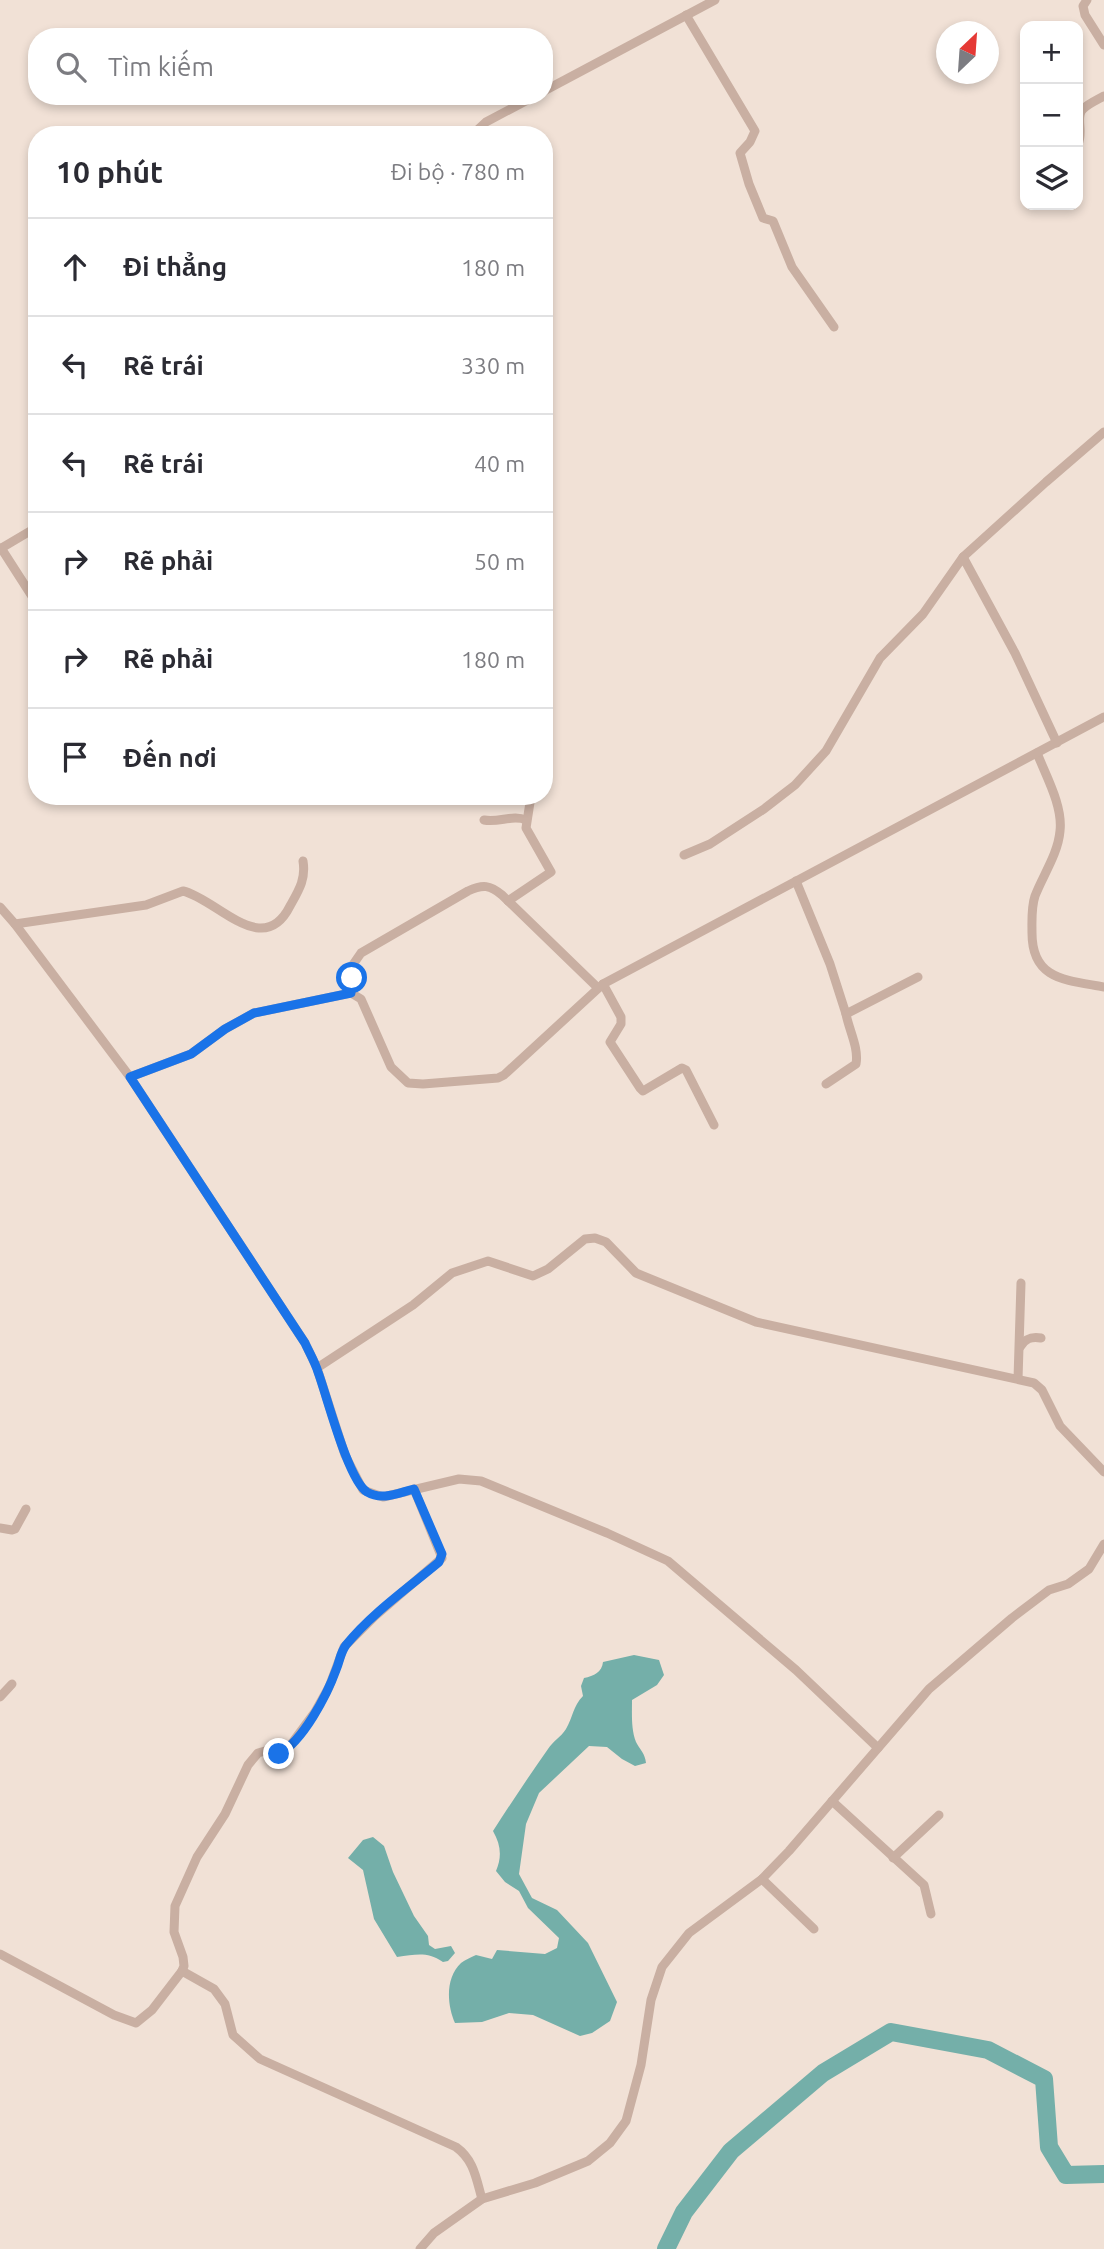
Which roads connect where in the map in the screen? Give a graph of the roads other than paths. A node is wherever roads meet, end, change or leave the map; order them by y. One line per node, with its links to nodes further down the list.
1 (715, 0): 3 (street)
2 (1087, 0): 4 (street)
3 (686, 15): 5 (street); 10 (street)
4 (1104, 45)
5 (553, 86)
6 (1104, 96): 8 (street)
7 (518, 105): 9 (street)
8 (1083, 110)
9 (481, 126)
10 (834, 327)
11 (1104, 432): 14 (street)
12 (28, 532): 13 (street)
13 (1, 549): 15 (street)
14 (963, 558): 17 (street); 22 (street)
15 (28, 590)
16 (1104, 717): 17 (street)
17 (1057, 743): 18 (street)
18 (1037, 753): 24 (street); 30 (street)
19 (529, 805): 21 (street)
20 (484, 820): 21 (street)
21 (526, 820): 25 (street)
22 (684, 855)
23 (303, 861): 27 (street)
24 (796, 881): 29 (street); 32 (street)
25 (508, 901): 29 (street); 31 (street)
26 (0, 907): 27 (street)
27 (15, 923): 33 (street)
28 (918, 977): 32 (street)
29 (600, 986): 31 (street); 35 (street)
30 (1104, 987)
31 (351, 993): 33 (street)
32 (846, 1014): 34 (street)
33 (130, 1077): 39 (street)
34 (825, 1084)
35 (714, 1125)
36 (1021, 1283): 38 (street)
37 (1041, 1338): 38 (street)
38 (1019, 1348): 40 (street)
39 (317, 1368): 40 (street); 42 (street)
40 (1018, 1379): 41 (street)
41 (1104, 1472)
42 (414, 1489): 48 (street); 56 (street)
43 (26, 1509): 44 (street)
44 (0, 1528)
45 (1104, 1544): 48 (street)
46 (12, 1684): 47 (street)
47 (0, 1697)
48 (878, 1748): 49 (street)
49 (832, 1801): 51 (street); 52 (street)
50 (939, 1815): 51 (street)
51 (893, 1858): 53 (street)
52 (762, 1878): 54 (street); 57 (street)
53 (931, 1914)
54 (814, 1929)
55 (0, 1954): 56 (street)
56 (182, 1971): 57 (street)
57 (482, 2199): 58 (street)
58 (419, 2249)

